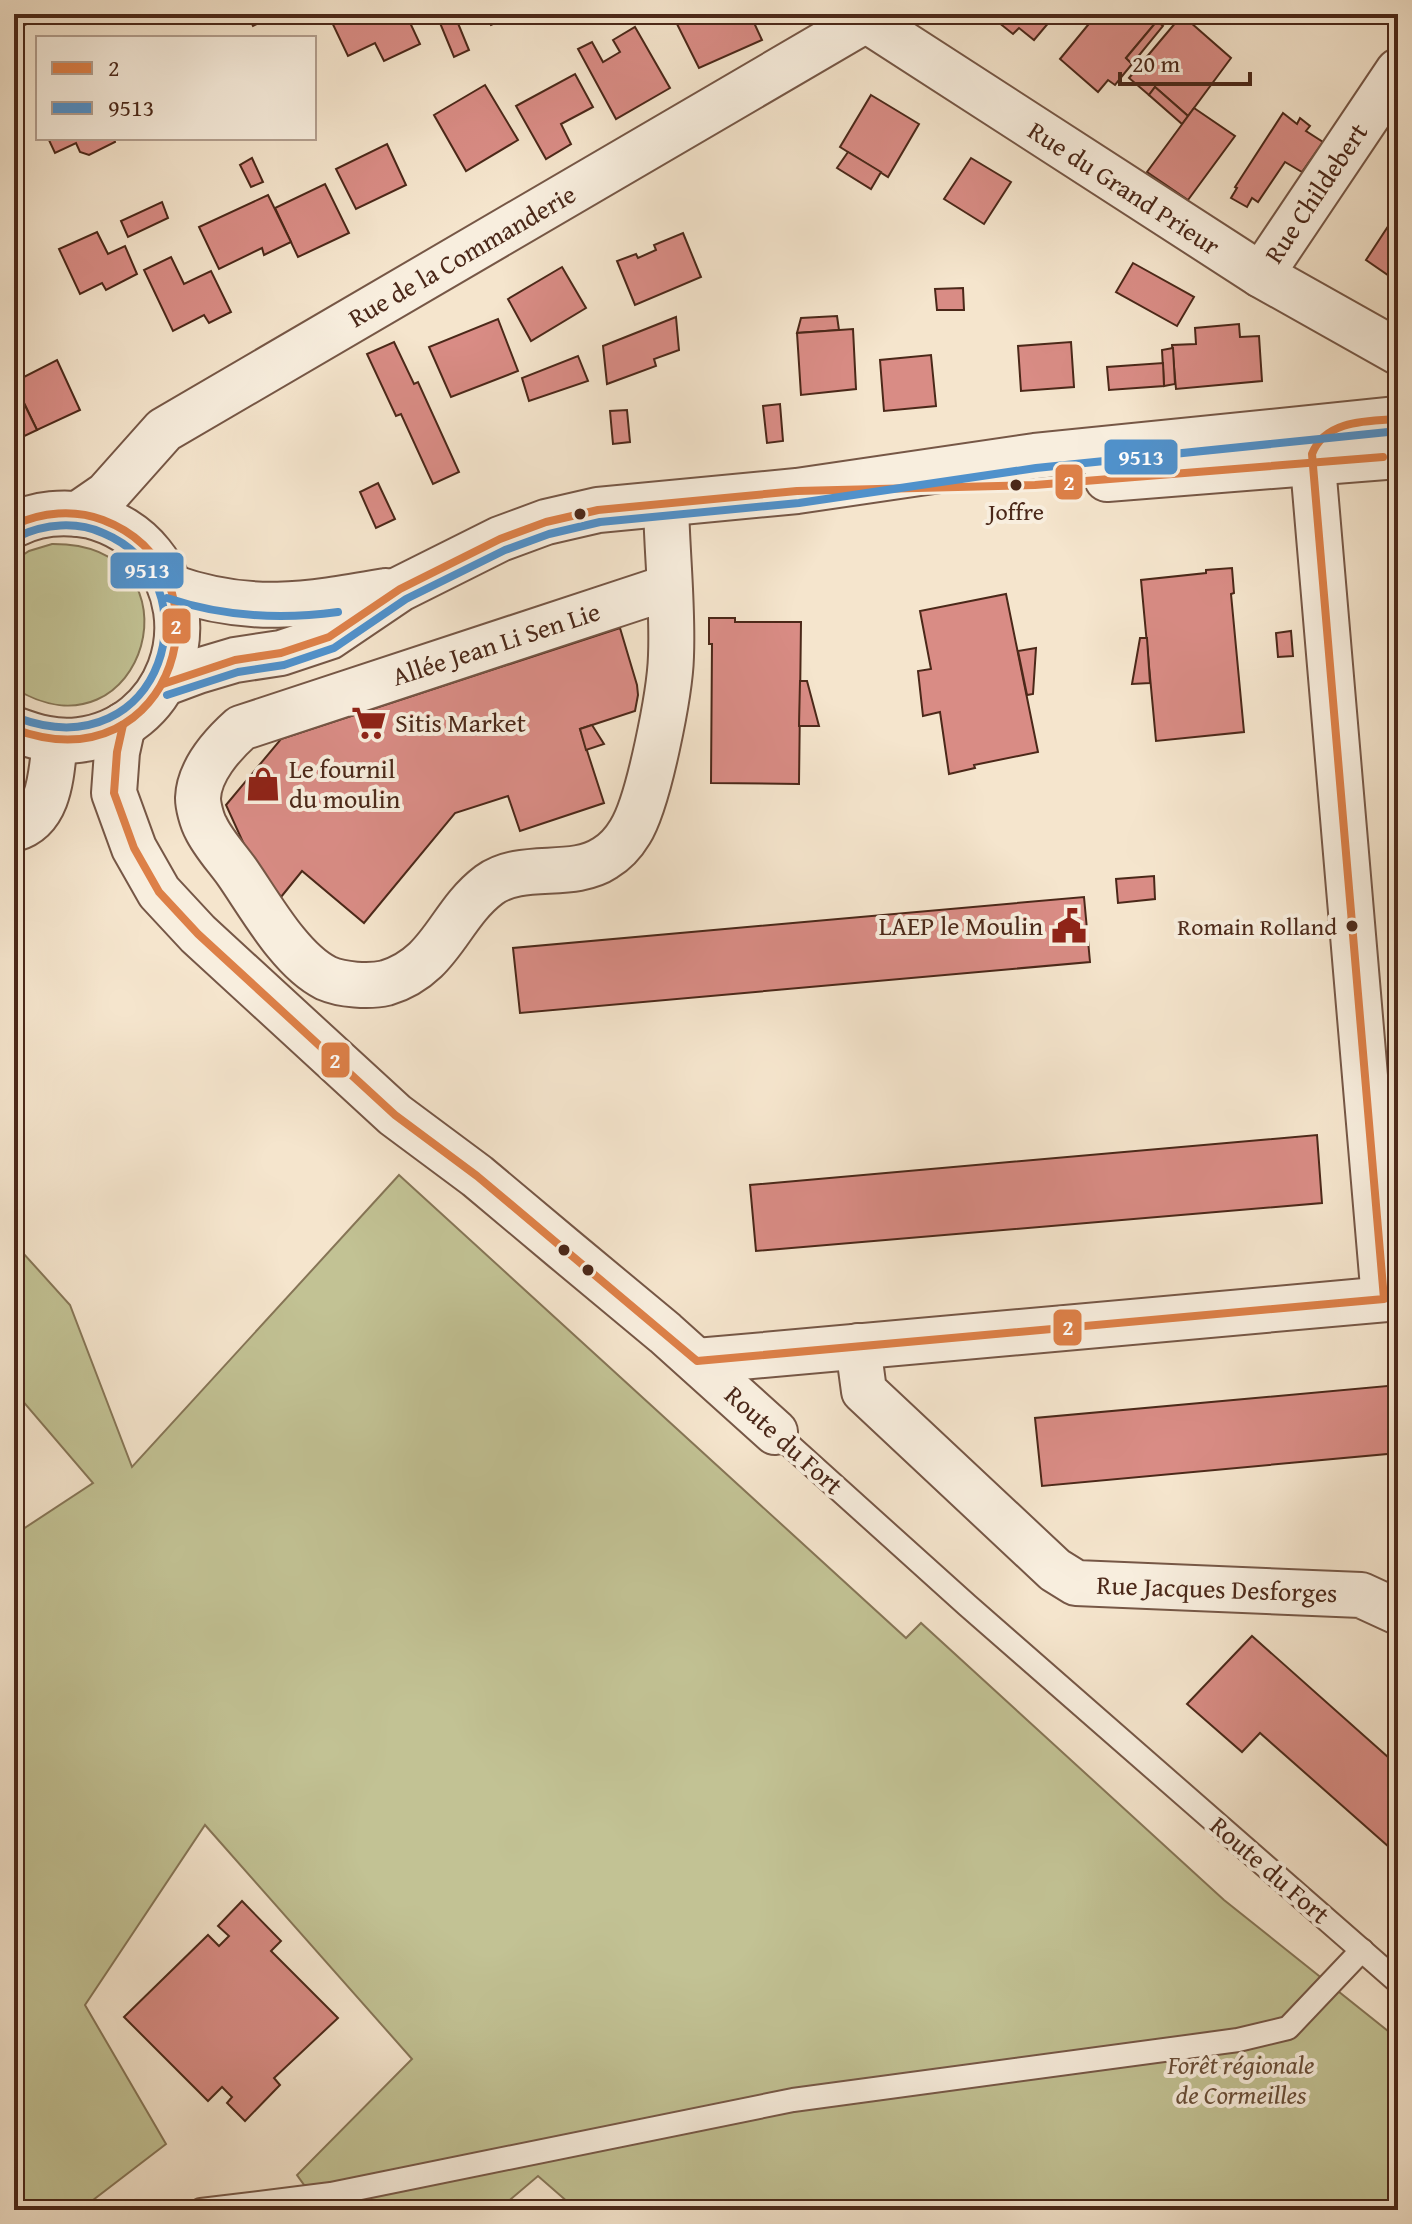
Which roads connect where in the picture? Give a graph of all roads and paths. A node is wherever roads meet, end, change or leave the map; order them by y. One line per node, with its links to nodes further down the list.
1 (20, 14): 2 (lane)
2 (14, 17)
3 (861, 18): 5 (street, Rue du Grand Prieur); 13 (street, Rue de la Commanderie)
4 (1398, 71): 5 (street, Rue Childebert)
5 (1261, 275): 6 (street, Rue du Grand Prieur)
6 (1398, 352)
7 (1398, 419): 8 (street)
8 (1347, 424): 10 (street); 11 (street)
9 (1398, 456): 10 (street)
10 (1313, 463): 11 (street); 23 (street)
11 (797, 491): 12 (street)
12 (666, 504): 16 (street, Allée Jean Li Sen Lie); 17 (street)
13 (78, 514): 14 (street); 15 (street)
14 (14, 525)
15 (171, 587): 17 (street); 18 (street)
16 (669, 587): 16 (street, Allée Jean Li Sen Lie)
17 (400, 589): 18 (street)
18 (163, 684): 19 (street)
19 (123, 725): 21 (street); 25 (street, Route du Fort)
20 (14, 729): 21 (street)
21 (55, 741): 22 (street)
22 (14, 829)
23 (1391, 1299): 24 (street)
24 (858, 1346): 25 (street); 27 (street, Rue Jacques Desforges)
25 (697, 1361): 26 (street, Route du Fort)
26 (775, 1432): 28 (lane, Route du Fort)
27 (1398, 1612)
28 (1362, 1950): 29 (lane, Route du Fort); 30 (lane)
29 (1398, 1982)
30 (201, 2210)

